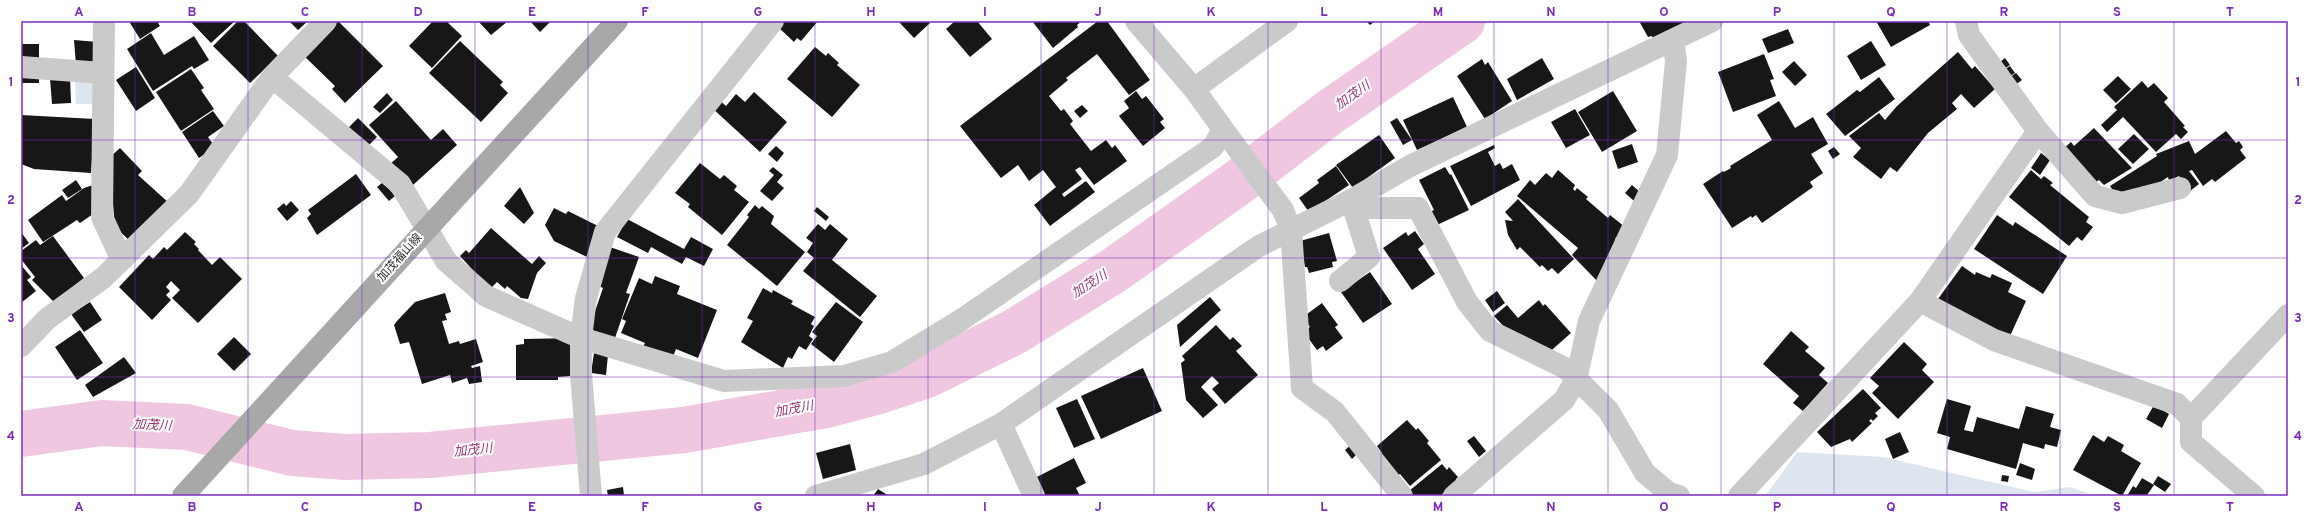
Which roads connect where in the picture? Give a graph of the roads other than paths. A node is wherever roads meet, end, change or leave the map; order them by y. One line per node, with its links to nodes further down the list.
1 (104, 21): 11 (street)
2 (326, 21): 12 (street)
3 (617, 21): 19 (main road, 加茂福山線)
4 (773, 21): 24 (street)
5 (1136, 21): 13 (street)
6 (1286, 21): 13 (street)
7 (1712, 21): 9 (street)
8 (1966, 21): 14 (street)
9 (1672, 41): 17 (street); 26 (street)
10 (21, 67): 11 (street)
11 (103, 73): 20 (street)
12 (272, 77): 19 (street); 20 (street)
13 (1194, 90): 15 (street)
14 (2038, 132): 16 (street); 22 (street)
15 (1227, 134): 18 (street); 24 (street)
16 (2180, 188)
17 (1351, 200): 18 (street); 21 (street); 26 (street)
18 (1287, 220): 28 (street); 33 (street)
19 (426, 230): 24 (street); 30 (main road, 加茂福山線)
20 (122, 260): 25 (street)
21 (1340, 281)
22 (1920, 301): 27 (street); 36 (street)
23 (2288, 315): 27 (street)
24 (581, 338): 29 (street)
25 (21, 346)
26 (1576, 380): 34 (street); 35 (street)
27 (2191, 418): 37 (street)
28 (1001, 424): 31 (street); 32 (street)
29 (591, 493)
30 (183, 496)
31 (816, 496)
32 (1034, 496)
33 (1402, 496)
34 (1454, 496)
35 (1679, 496)
36 (1739, 496)
37 (2254, 496)

